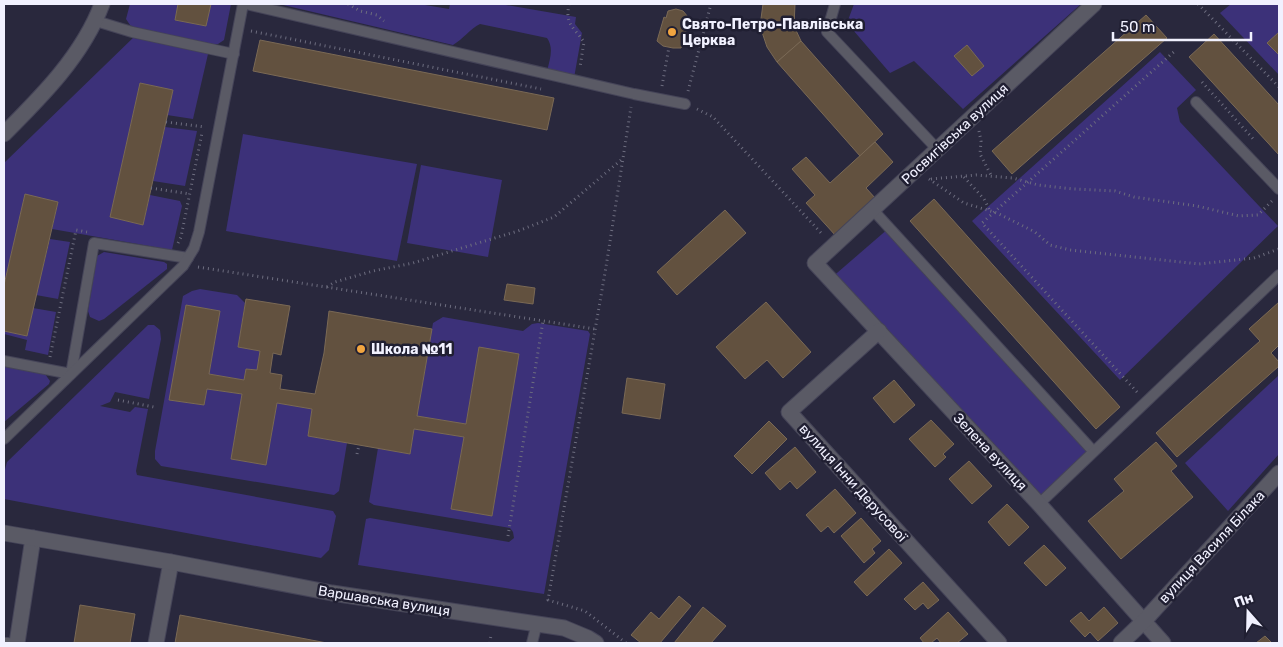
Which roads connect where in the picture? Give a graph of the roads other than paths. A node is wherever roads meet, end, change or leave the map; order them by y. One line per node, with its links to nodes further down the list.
1 (102, 4): 5 (street)
2 (244, 4): 6 (lane); 8 (lane)
3 (835, 4): 10 (lane)
4 (1094, 4): 10 (street, Росвигівська вулиця)
5 (96, 21): 6 (lane); 9 (street)
6 (234, 54): 13 (lane)
7 (1196, 102): 11 (lane)
8 (685, 104)
9 (4, 134)
10 (938, 150): 12 (street, Росвигівська вулиця)
11 (1279, 189)
12 (873, 210): 14 (street, Росвигівська вулиця); 20 (lane)
13 (191, 262): 18 (lane); 18 (lane)
14 (815, 263): 16 (street, Зелена вулиця)
15 (1279, 275): 20 (lane)
16 (878, 331): 22 (street, Зелена вулиця); 34 (street, вулиця Інни Дерусової)
17 (4, 361): 18 (lane)
18 (71, 374): 19 (lane)
19 (4, 438)
20 (1093, 452): 22 (lane)
21 (1279, 473): 26 (street, вулиця Василя Білака)
22 (1039, 504): 26 (street, Зелена вулиця)
23 (4, 534): 24 (street, Варшавська вулиця)
24 (33, 538): 25 (street, Варшавська вулиця); 30 (street)
25 (171, 562): 27 (street, Варшавська вулиця); 31 (street)
26 (1144, 620): 35 (street, вулиця Василя Білака); 36 (street, Зелена вулиця)
27 (537, 623): 32 (lane); 33 (street, Варшавська вулиця)
28 (4, 642): 29 (lane)
29 (8, 643)
30 (17, 643)
31 (156, 643)
32 (532, 643)
33 (596, 643)
34 (999, 643)
35 (1121, 643)
36 (1163, 643)

